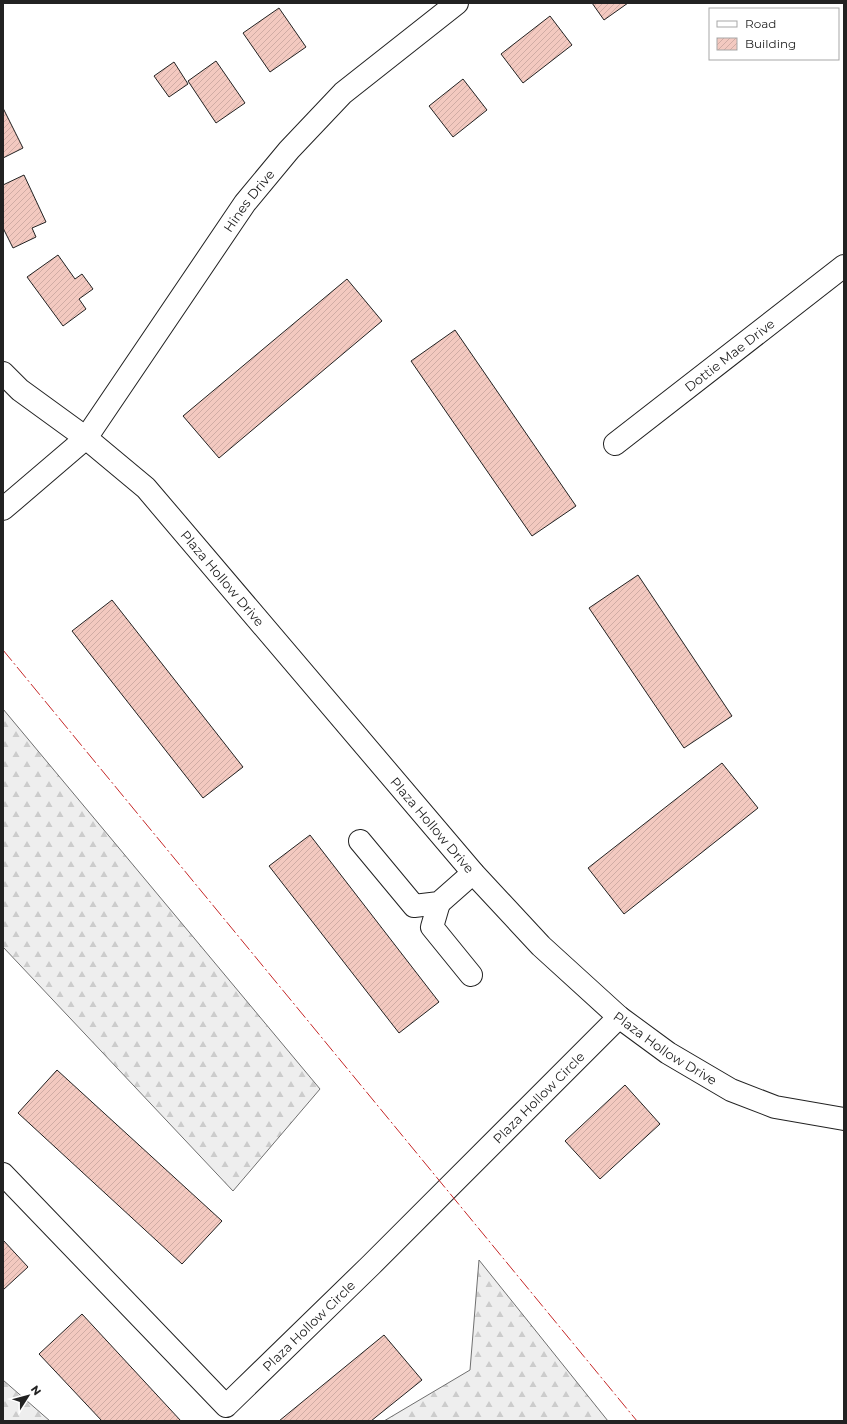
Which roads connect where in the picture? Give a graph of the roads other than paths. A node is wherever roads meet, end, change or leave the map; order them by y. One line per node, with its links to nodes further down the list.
1 (457, 3): 4 (street, Hines Drive)
2 (844, 266): 5 (street, Dottie Mae Drive)
3 (3, 373): 4 (street, Plaza Hollow Drive)
4 (86, 438): 6 (street, Hines Drive); 8 (street, Plaza Hollow Drive)
5 (615, 444)
6 (3, 509)
7 (360, 841): 9 (street)
8 (473, 873): 9 (street); 11 (street, Plaza Hollow Drive)
9 (439, 903): 10 (street)
10 (471, 974)
11 (619, 1017): 12 (street, Plaza Hollow Drive); 13 (street, Plaza Hollow Circle)
12 (844, 1119)
13 (3, 1174)

